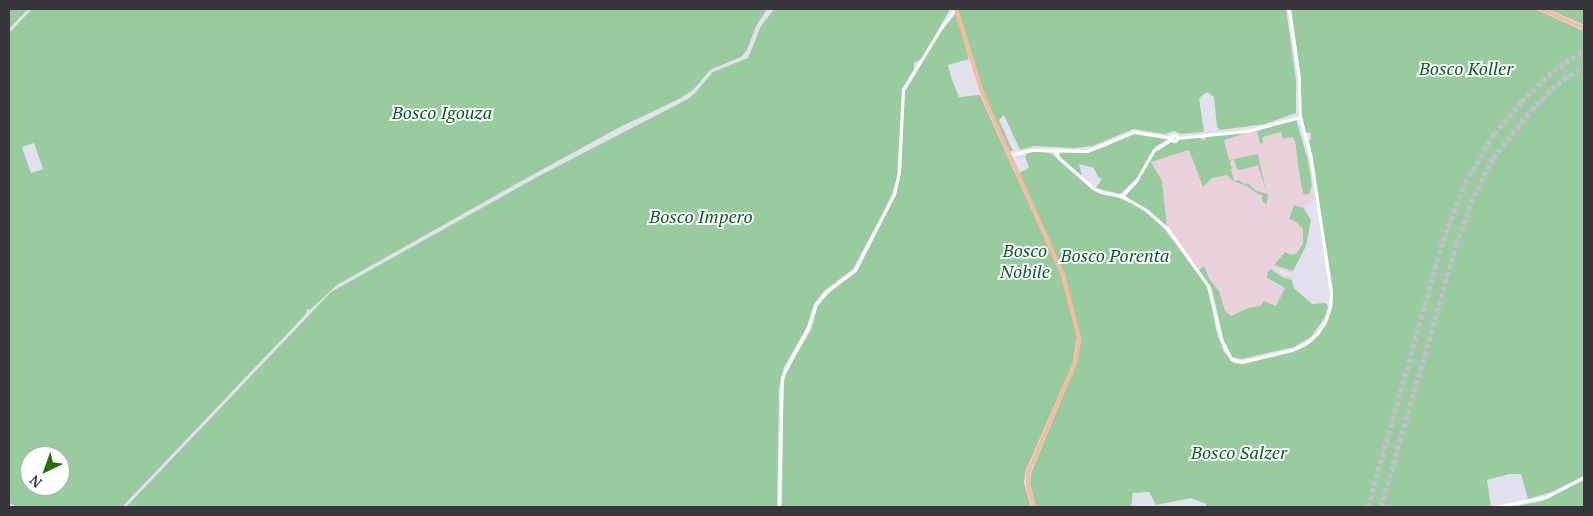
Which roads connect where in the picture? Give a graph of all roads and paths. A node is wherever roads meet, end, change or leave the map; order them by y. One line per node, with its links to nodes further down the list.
1 (956, 9): 8 (main road); 11 (street)
2 (1289, 9): 5 (street)
3 (1542, 9): 4 (main road)
4 (1584, 28)
5 (1300, 116): 6 (street); 9 (street)
6 (1172, 138): 7 (street); 9 (street)
7 (1054, 150): 8 (street); 9 (street)
8 (1009, 155): 12 (main road)
9 (1122, 196)
10 (1584, 477): 13 (street)
11 (779, 507)
12 (1034, 507)
13 (1494, 507)

